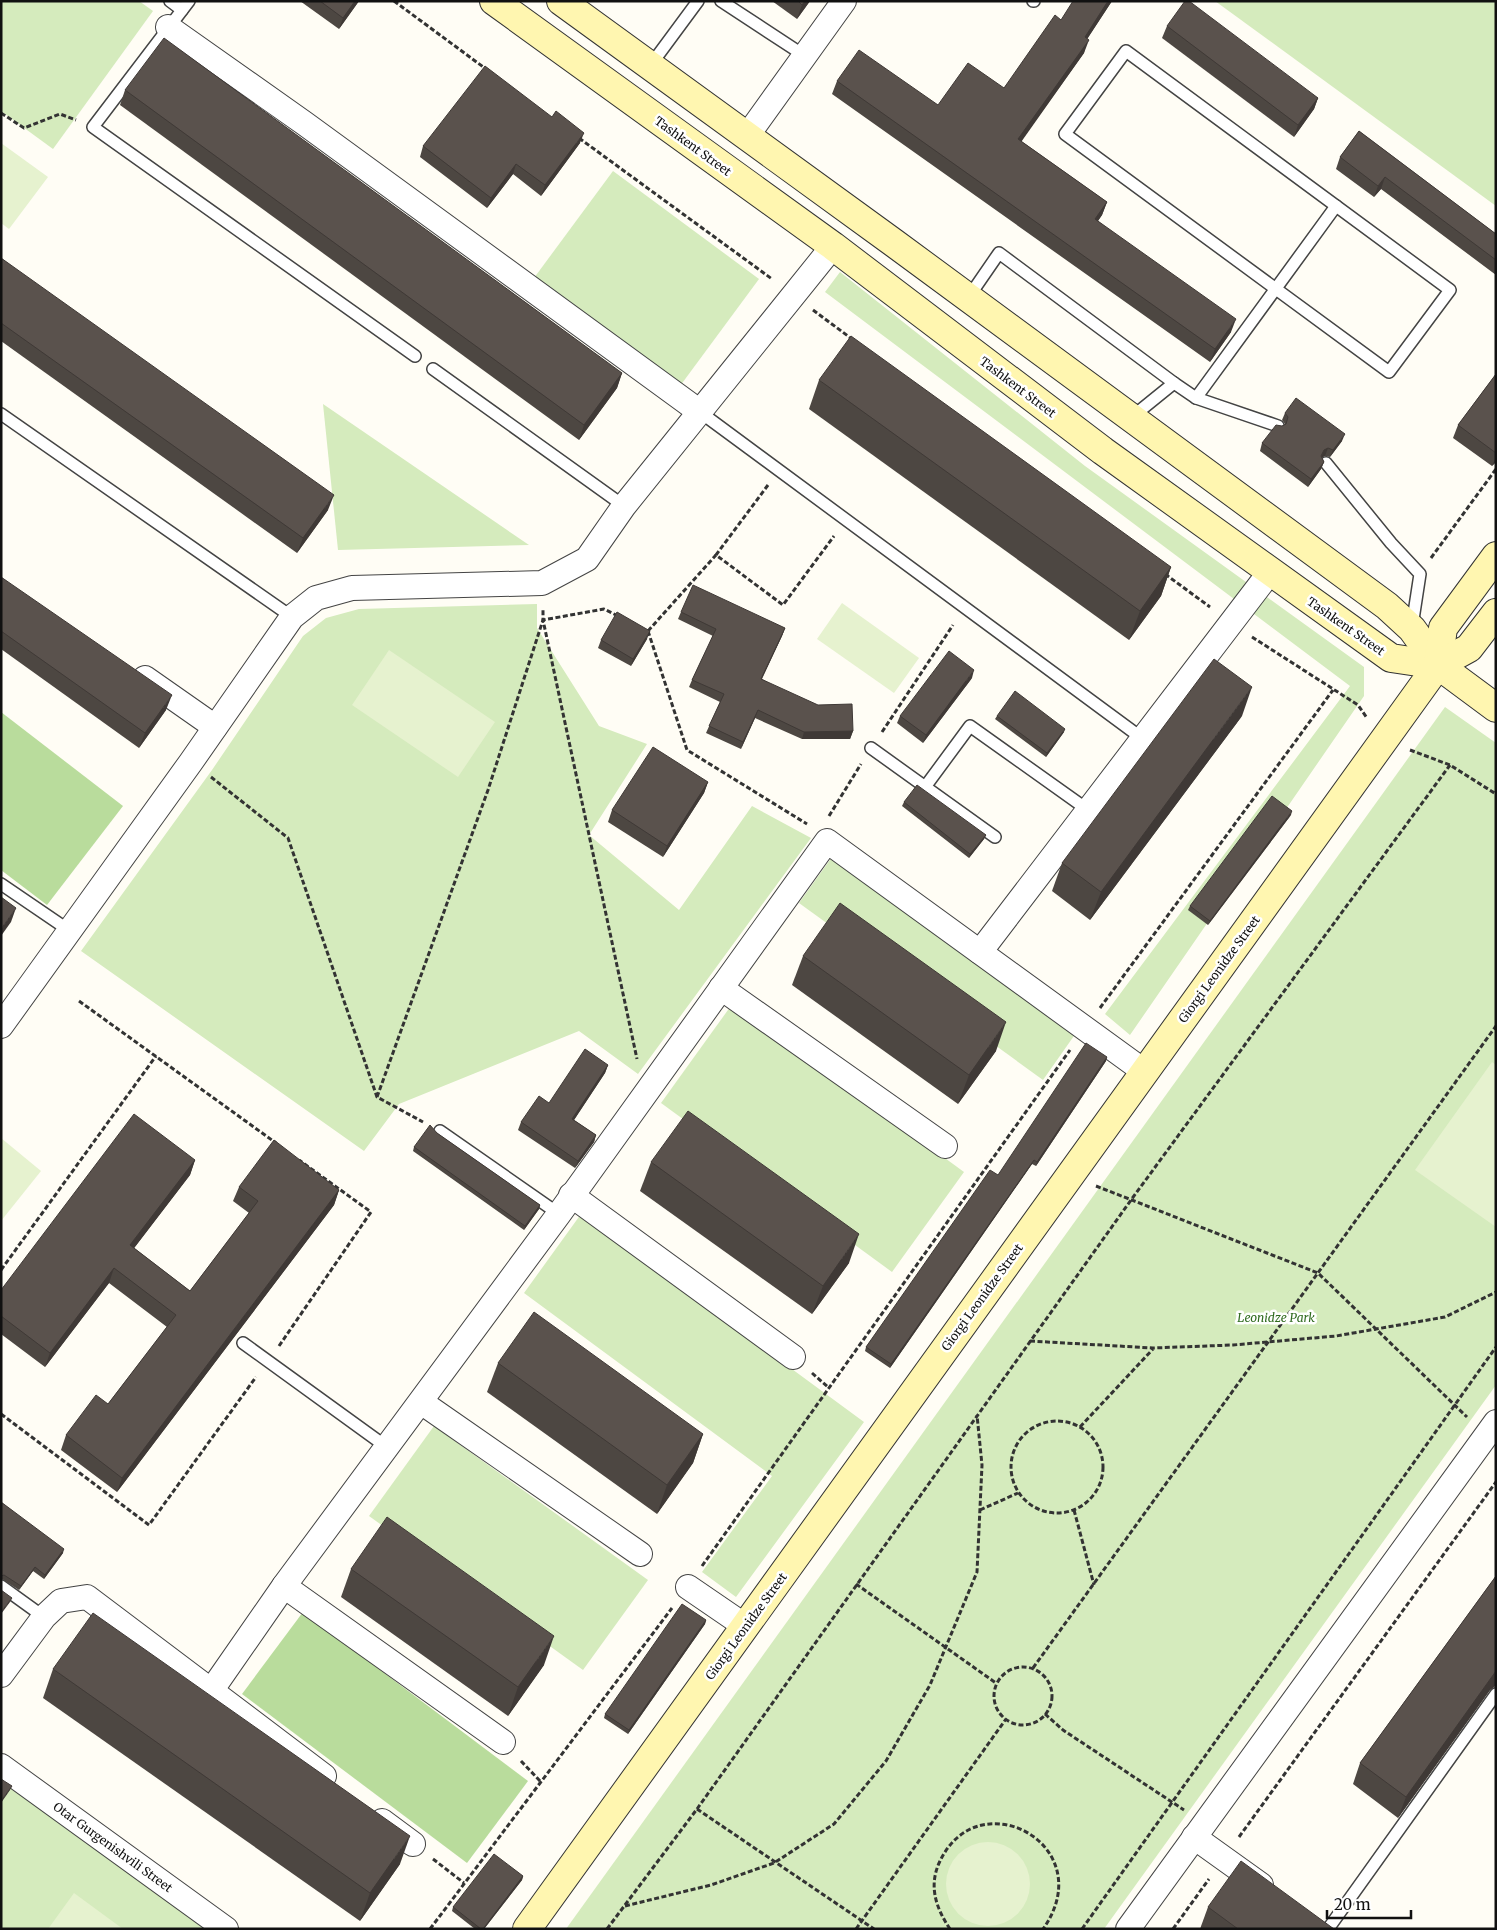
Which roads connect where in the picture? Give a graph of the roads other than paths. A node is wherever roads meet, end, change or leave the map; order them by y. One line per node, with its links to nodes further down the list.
1 (170, 1): 7 (lane)
2 (494, 1): 12 (main road, Tashkent Street)
3 (561, 1): 9 (main road)
4 (698, 1): 9 (lane)
5 (722, 1): 8 (lane)
6 (844, 1): 8 (street)
7 (180, 13): 15 (lane); 19 (street)
8 (804, 56): 10 (street)
9 (650, 66): 10 (main road)
10 (747, 136): 14 (main road)
11 (1336, 206): 13 (lane); 13 (lane); 13 (lane)
12 (832, 246): 19 (street); 26 (main road, Tashkent Street)
13 (1277, 289): 18 (lane)
14 (968, 298): 17 (lane); 21 (main road)
15 (415, 356)
16 (433, 369): 24 (lane)
17 (1174, 383): 18 (lane); 21 (lane)
18 (1196, 398): 22 (lane)
19 (700, 412): 24 (street); 34 (lane)
20 (1, 414): 28 (lane)
21 (1130, 418): 29 (main road)
22 (1278, 426)
23 (1326, 462): 29 (lane)
24 (624, 506): 28 (street)
25 (1496, 556): 31 (main road, Giorgi Leonidze Street)
26 (1270, 572): 31 (main road, Tashkent Street); 34 (street)
27 (1496, 613): 31 (main road, Giorgi Leonidze Street)
28 (292, 617): 33 (street)
29 (1412, 629): 31 (main road)
30 (128, 666): 33 (street)
31 (1438, 666): 32 (main road); 44 (main road, Giorgi Leonidze Street)
32 (1496, 708)
33 (215, 727): 40 (street)
34 (1143, 739): 37 (street)
35 (871, 748): 36 (lane)
36 (925, 788): 37 (lane); 38 (lane)
37 (1088, 810): 41 (street)
38 (995, 837)
39 (1, 884): 40 (lane)
40 (70, 931): 43 (street)
41 (980, 952): 42 (street); 44 (street)
42 (721, 988): 46 (street); 47 (street)
43 (1, 1026)
44 (1145, 1072): 58 (main road, Giorgi Leonidze Street)
45 (440, 1131): 47 (lane)
46 (945, 1146)
47 (565, 1204): 49 (street); 50 (street)
48 (243, 1343): 52 (lane)
49 (793, 1357)
50 (421, 1402): 52 (street); 53 (street)
51 (1493, 1430): 66 (street)
52 (388, 1448): 55 (street)
53 (640, 1554)
54 (1, 1586): 57 (lane)
55 (284, 1586): 60 (street); 62 (street)
56 (688, 1587): 58 (street)
57 (44, 1617): 59 (street); 60 (street)
58 (745, 1626): 70 (main road, Giorgi Leonidze Street)
59 (1, 1675)
60 (211, 1691): 64 (street)
61 (1496, 1694): 72 (lane)
62 (503, 1742)
63 (1, 1766): 69 (street, Otar Gurgenishvili Street)
64 (343, 1791)
65 (366, 1809): 67 (street)
66 (1200, 1830): 68 (street); 71 (street)
67 (413, 1844)
68 (1276, 1896)
69 (226, 1929)
70 (527, 1929)
71 (1128, 1929)
72 (1328, 1929)

